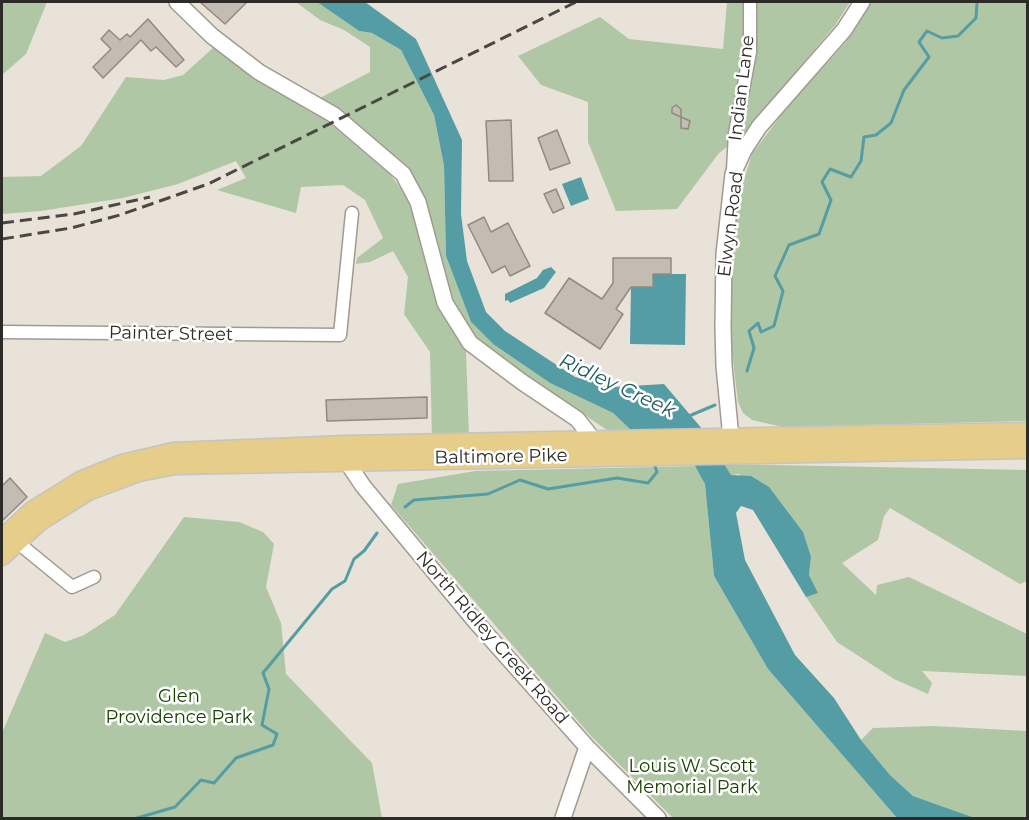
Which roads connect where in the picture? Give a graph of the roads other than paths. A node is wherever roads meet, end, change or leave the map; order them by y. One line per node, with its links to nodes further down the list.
1 (177, 2): 9 (street)
2 (750, 2): 4 (street, Indian Lane)
3 (862, 2): 4 (street, Elwyn Road)
4 (733, 174): 10 (street, Elwyn Road)
5 (352, 213): 6 (street, Painter Street)
6 (2, 332)
7 (1028, 432): 10 (main road, Baltimore Pike)
8 (640, 447): 9 (main road, Baltimore Pike); 10 (main road, Baltimore Pike); 10 (main road, Baltimore Pike)
9 (592, 448): 12 (main road, Baltimore Pike)
10 (728, 448): 11 (main road, Baltimore Pike)
11 (1028, 449)
12 (347, 452): 13 (main road, Baltimore Pike); 16 (street, North Ridley Creek Road)
13 (9, 540): 14 (main road, Baltimore Pike); 15 (street)
14 (2, 556)
15 (94, 577)
16 (587, 747): 17 (street); 18 (street, North Ridley Creek Road)
17 (563, 819)
18 (658, 819)

